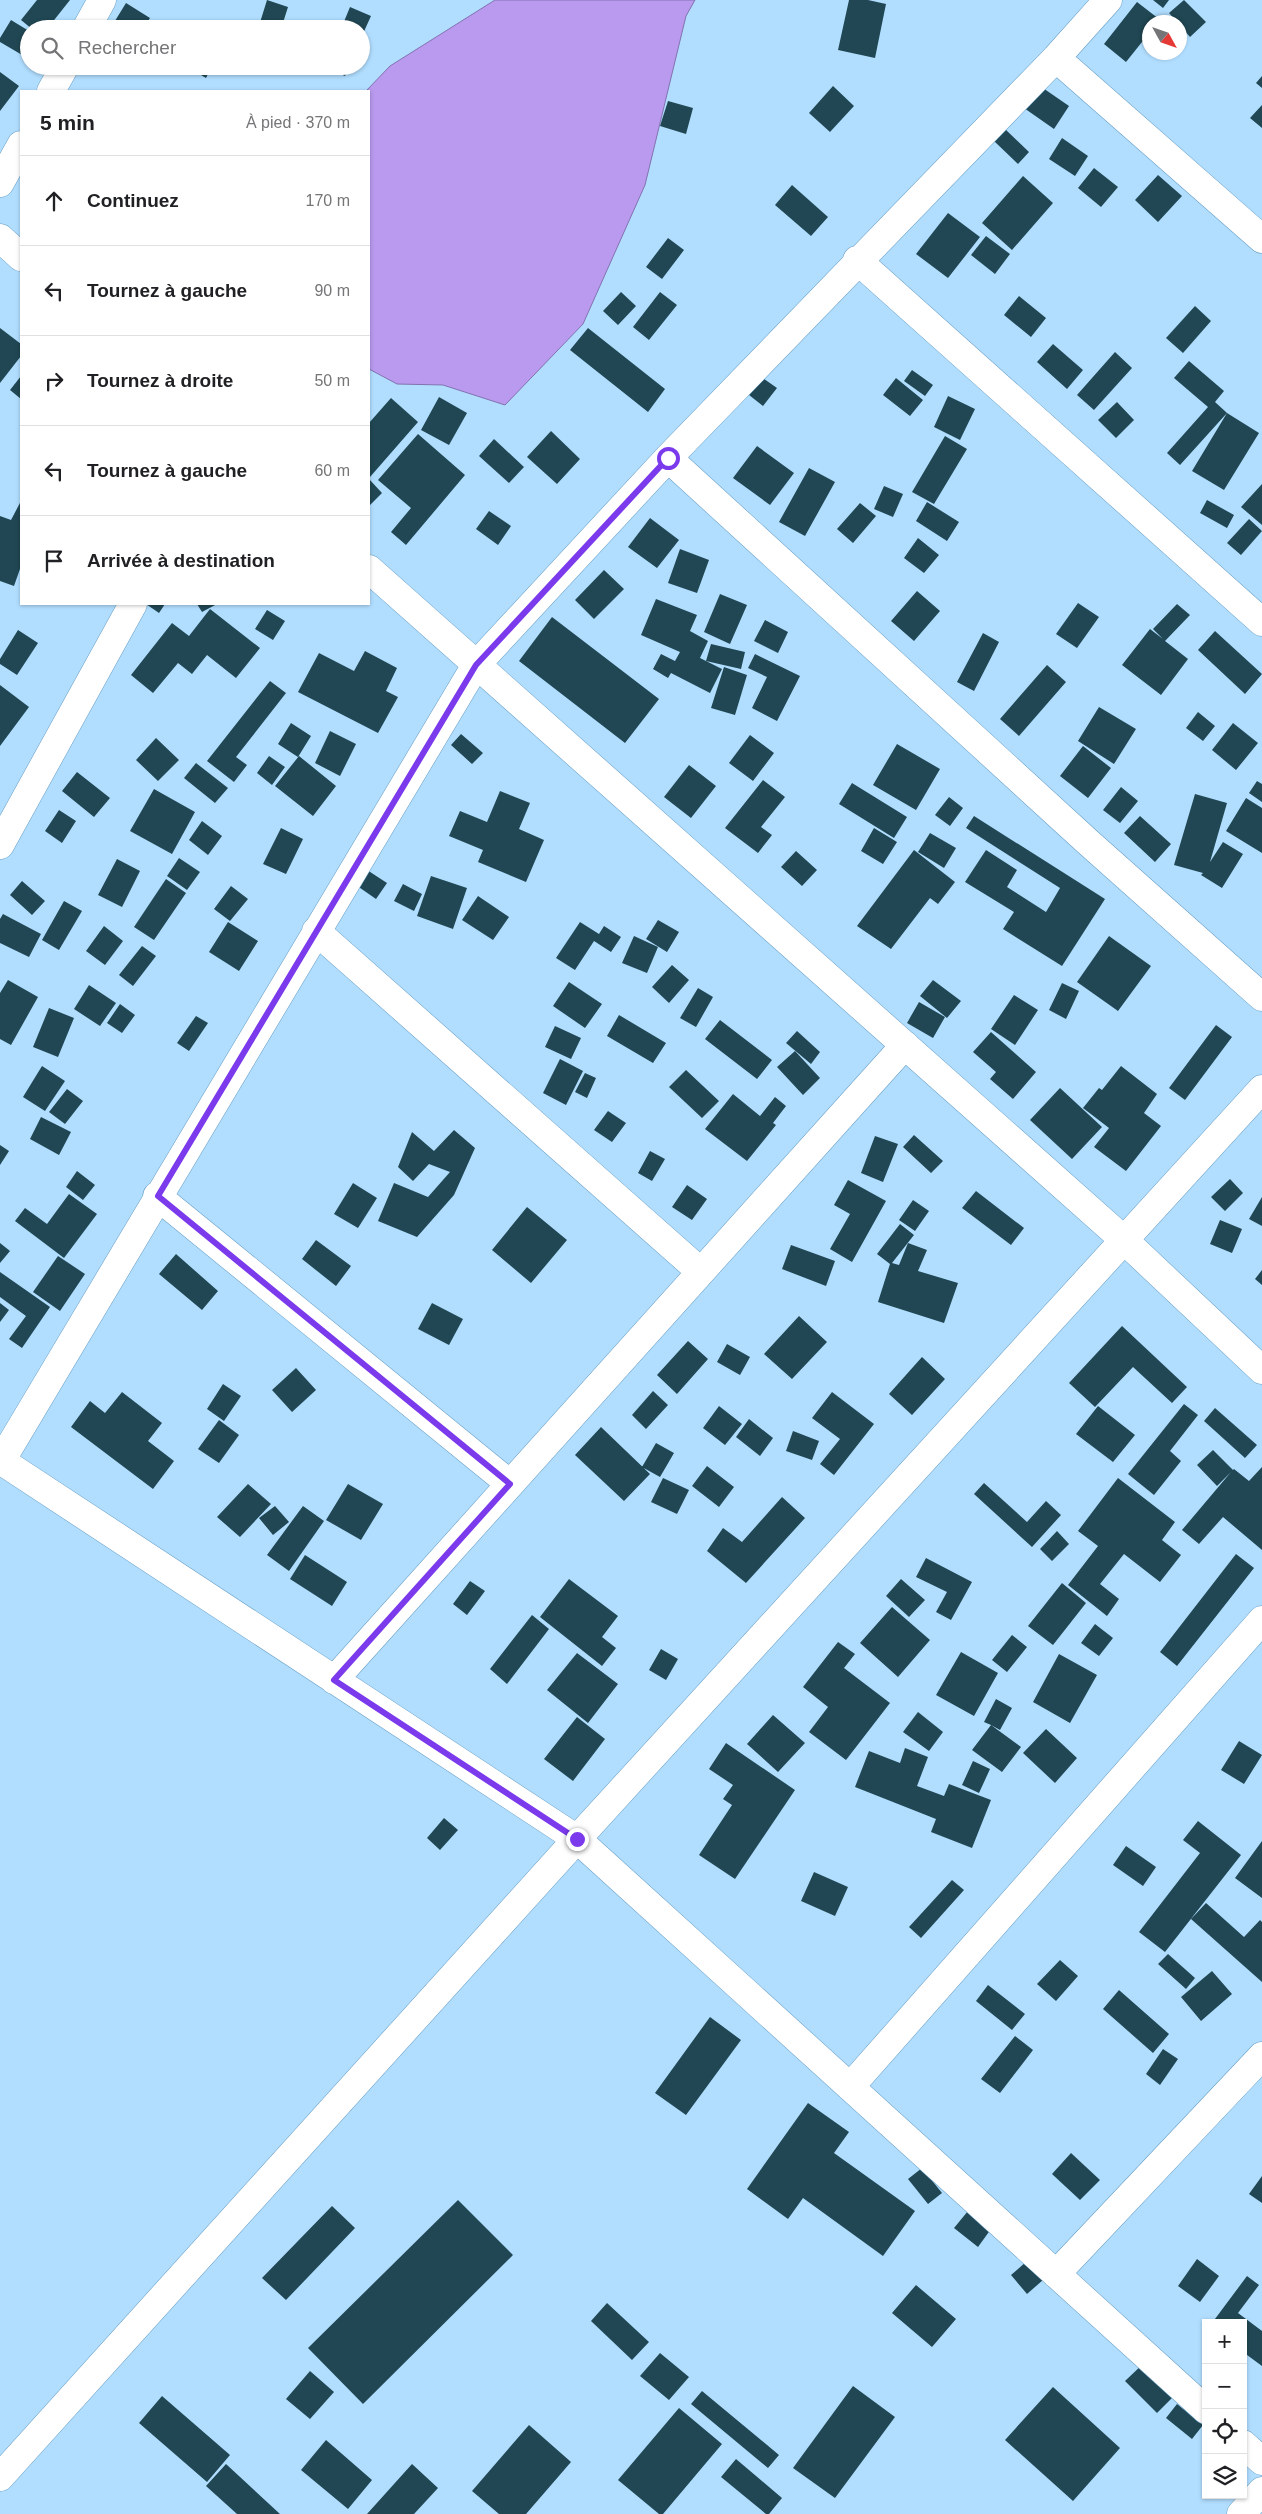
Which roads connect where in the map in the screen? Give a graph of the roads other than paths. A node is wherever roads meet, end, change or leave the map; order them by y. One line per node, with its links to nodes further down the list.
1 (102, 0): 3 (street)
2 (1108, 0): 4 (street)
3 (91, 20)
4 (1056, 58): 10 (street); 12 (street)
5 (60, 75): 6 (street)
6 (52, 90)
7 (20, 147): 8 (street)
8 (0, 183)
9 (0, 238): 11 (street)
10 (1262, 238)
11 (20, 256)
12 (857, 260): 13 (street); 16 (street)
13 (668, 458): 17 (street); 20 (street)
14 (370, 570): 17 (street)
15 (132, 605): 18 (street)
16 (1262, 622)
17 (476, 665): 19 (street); 21 (street)
18 (0, 845)
19 (316, 931): 23 (street); 25 (street)
20 (1262, 997)
21 (905, 1045): 24 (street); 25 (street)
22 (1262, 1089): 24 (street)
23 (158, 1196): 27 (street); 28 (street)
24 (1124, 1240): 26 (street); 31 (street)
25 (701, 1272): 28 (street)
26 (1262, 1370)
27 (1, 1460): 30 (street)
28 (510, 1484): 30 (street)
29 (1262, 1620): 33 (street)
30 (334, 1680): 31 (street)
31 (577, 1839): 33 (street); 38 (street)
32 (1262, 2056): 34 (street)
33 (850, 2087): 34 (street)
34 (1056, 2274): 35 (street)
35 (1205, 2409)
36 (1247, 2448): 37 (street)
37 (1262, 2461)
38 (0, 2477)
39 (1262, 2491): 40 (street)
40 (1241, 2514)

